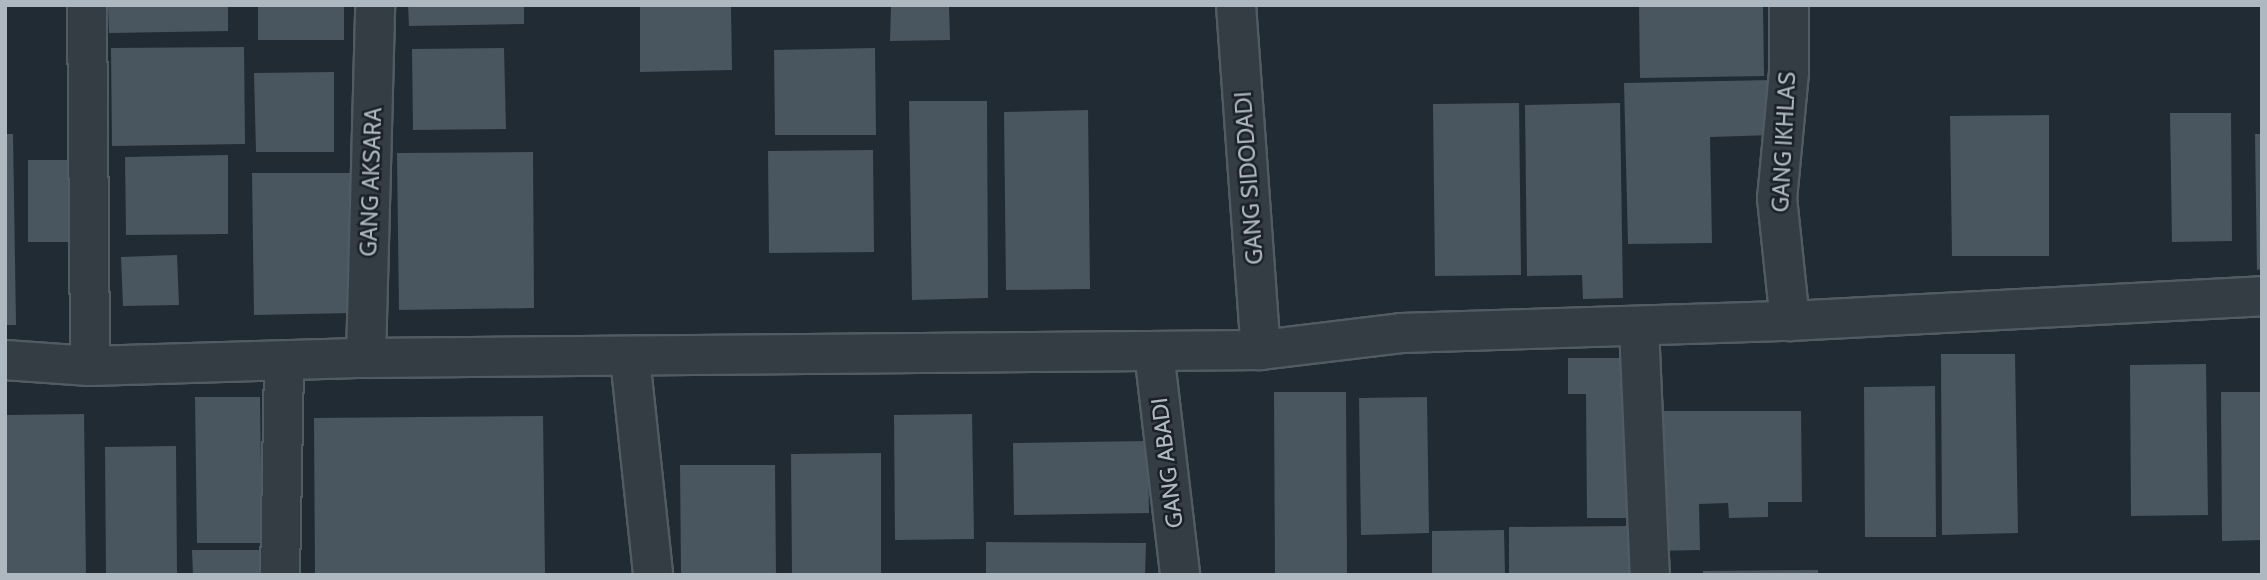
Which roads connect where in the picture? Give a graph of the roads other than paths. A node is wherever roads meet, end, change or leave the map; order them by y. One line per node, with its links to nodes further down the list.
1 (87, 5): 14 (street)
2 (376, 5): 10 (street, GANG AKSARA)
3 (1236, 5): 8 (street, GANG SIDODADI)
4 (1788, 5): 6 (street, GANG IKHLAS)
5 (2262, 296): 6 (street)
6 (1790, 321): 7 (street)
7 (1639, 327): 8 (street); 18 (street)
8 (1261, 350): 9 (street)
9 (1154, 352): 11 (street); 17 (street, GANG ABADI)
10 (366, 358): 11 (street); 13 (street)
11 (630, 358): 16 (street)
12 (5, 360): 14 (street)
13 (284, 364): 14 (street); 15 (street)
14 (90, 366)
15 (280, 575)
16 (653, 575)
17 (1180, 575)
18 (1650, 575)

